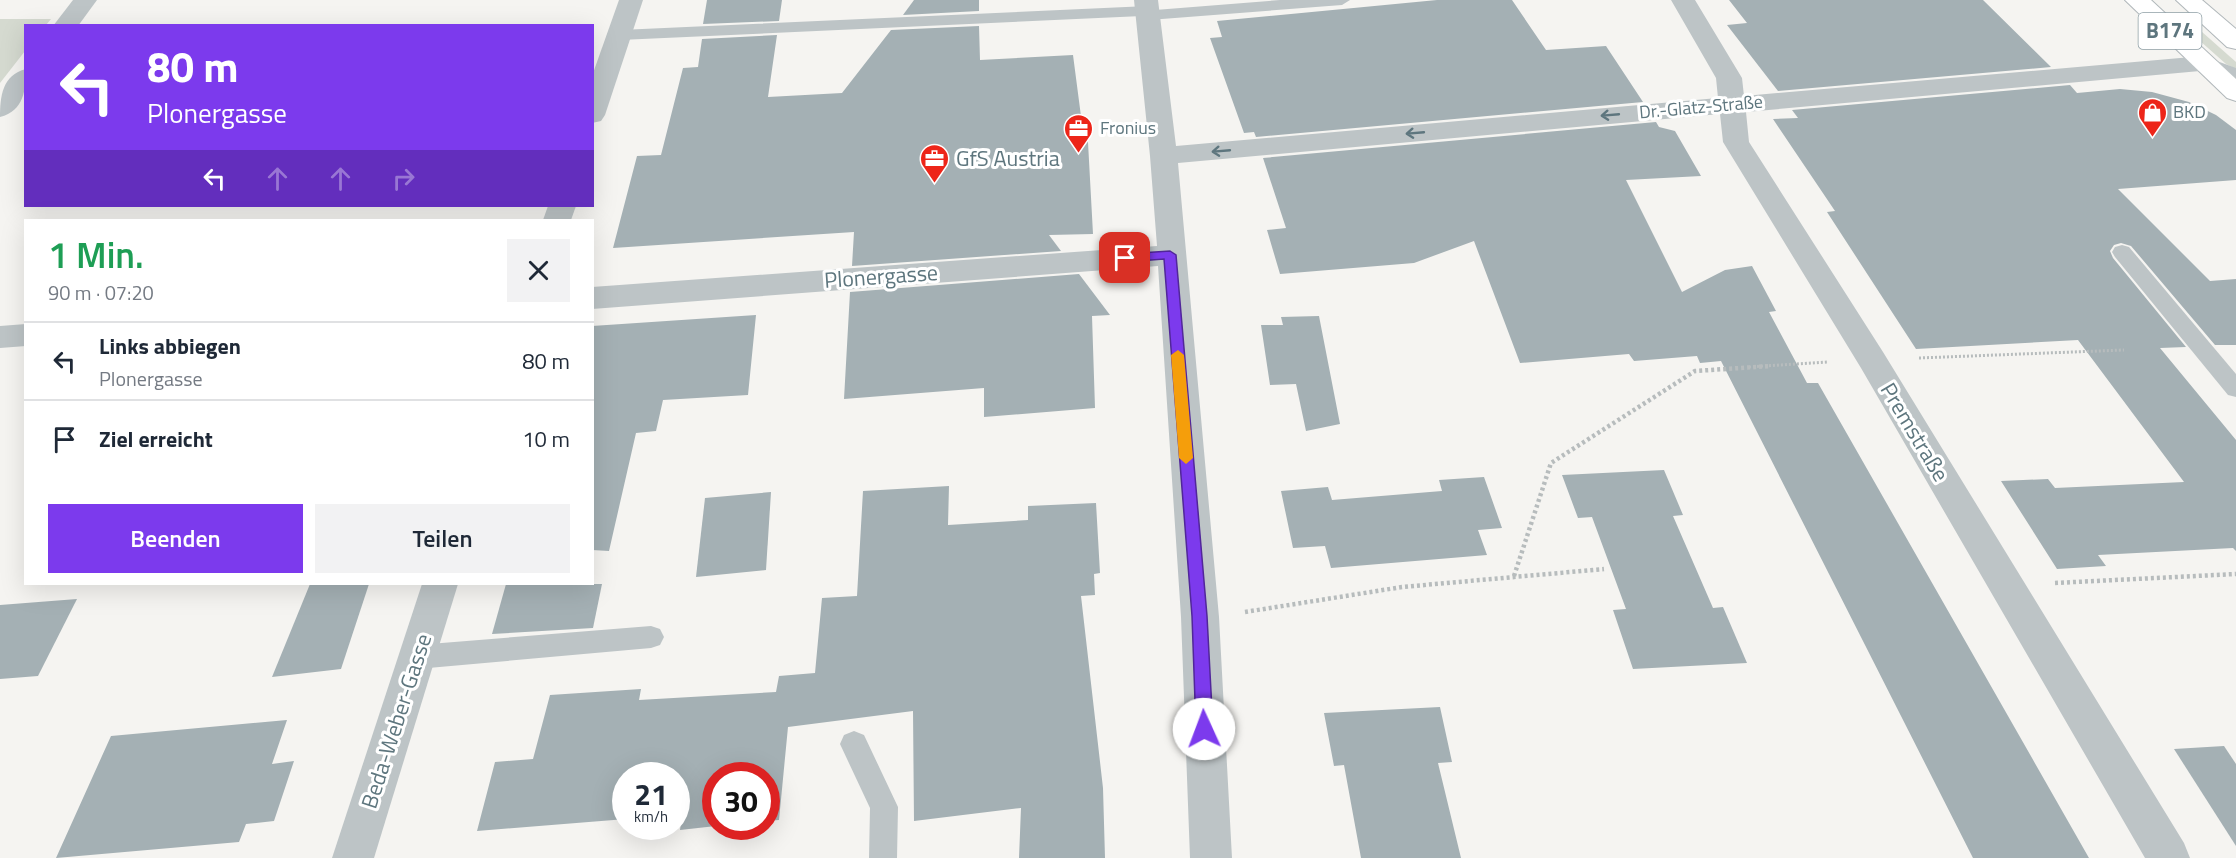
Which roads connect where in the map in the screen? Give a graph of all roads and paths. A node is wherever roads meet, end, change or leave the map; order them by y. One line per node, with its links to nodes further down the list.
1 (85, 0): 9 (street)
2 (631, 0): 10 (street)
3 (1109, 0): 10 (lane)
4 (1342, 0): 8 (lane)
5 (1683, 0): 16 (street, Premstraße)
6 (2137, 0): 12 (main road, B174)
7 (2188, 0): 11 (main road, B174)
8 (1148, 9): 10 (lane); 19 (street)
9 (67, 24)
10 (621, 30): 18 (street)
11 (2236, 42)
12 (2203, 63): 13 (street, Dr.-Glatz-Straße); 15 (main road, B174); 16 (street, Dr.-Glatz-Straße)
13 (2236, 77)
14 (24, 79): 17 (street)
15 (2236, 93)
16 (1731, 104): 19 (street, Dr.-Glatz-Straße, one-way to 19); 26 (street, Premstraße)
17 (0, 109)
18 (594, 109)
19 (1164, 156): 21 (street)
20 (2122, 252): 27 (lane)
21 (1170, 255): 22 (street, Plonergasse); 33 (street)
22 (594, 298)
23 (24, 336): 24 (street)
24 (0, 337)
25 (2124, 350): 26 (path)
26 (1872, 360): 30 (path); 32 (street, Premstraße)
27 (2236, 389)
28 (1604, 569): 30 (path)
29 (2236, 574): 32 (path)
30 (1514, 576): 33 (path)
31 (440, 585): 35 (street, Beda-Weber-Gasse)
32 (2006, 585): 40 (street, Premstraße)
33 (1200, 616): 39 (street)
34 (651, 637): 35 (lane)
35 (417, 657): 37 (street, Beda-Weber-Gasse)
36 (854, 744): 38 (lane)
37 (353, 858)
38 (883, 858)
39 (1210, 858)
40 (2169, 858)

